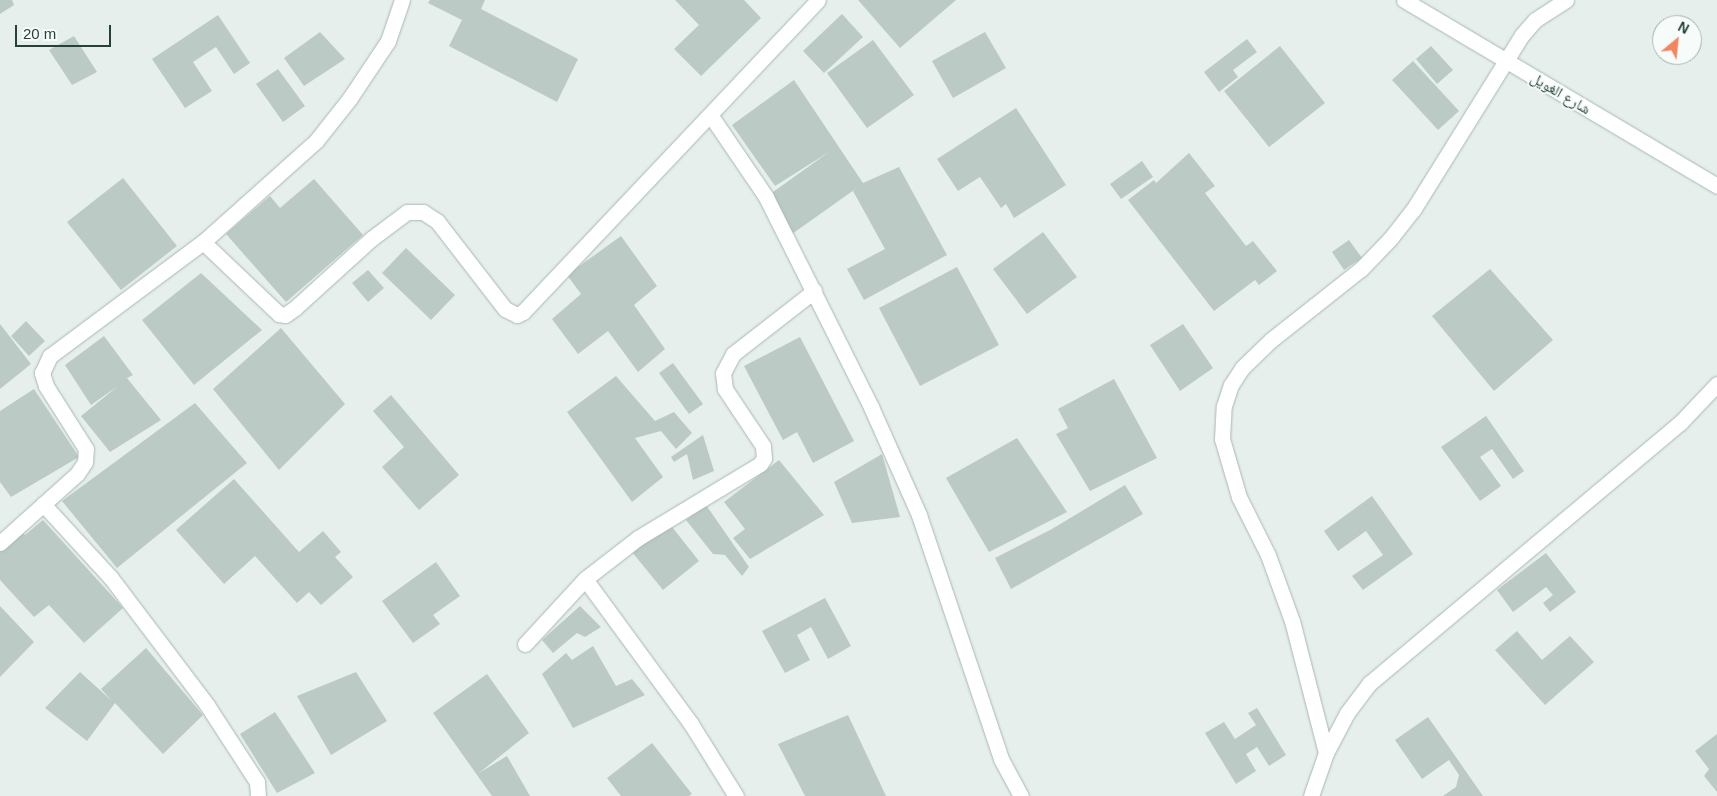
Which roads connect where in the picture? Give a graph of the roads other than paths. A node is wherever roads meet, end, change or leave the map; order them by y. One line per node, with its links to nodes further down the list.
1 (402, 0): 8 (street)
2 (818, 0): 6 (street)
3 (1404, 0): 5 (street, شارع الغويل)
4 (1566, 0): 5 (street)
5 (1507, 61): 7 (street, شارع الغويل); 15 (street)
6 (711, 116): 8 (street); 9 (street)
7 (1717, 186)
8 (203, 242): 11 (street)
9 (814, 291): 13 (street); 18 (street)
10 (1717, 384): 15 (street)
11 (43, 504): 12 (street); 16 (street)
12 (0, 543)
13 (585, 579): 14 (street); 17 (street)
14 (525, 644)
15 (1326, 753): 19 (street)
16 (258, 796)
17 (736, 796)
18 (1021, 796)
19 (1311, 796)

